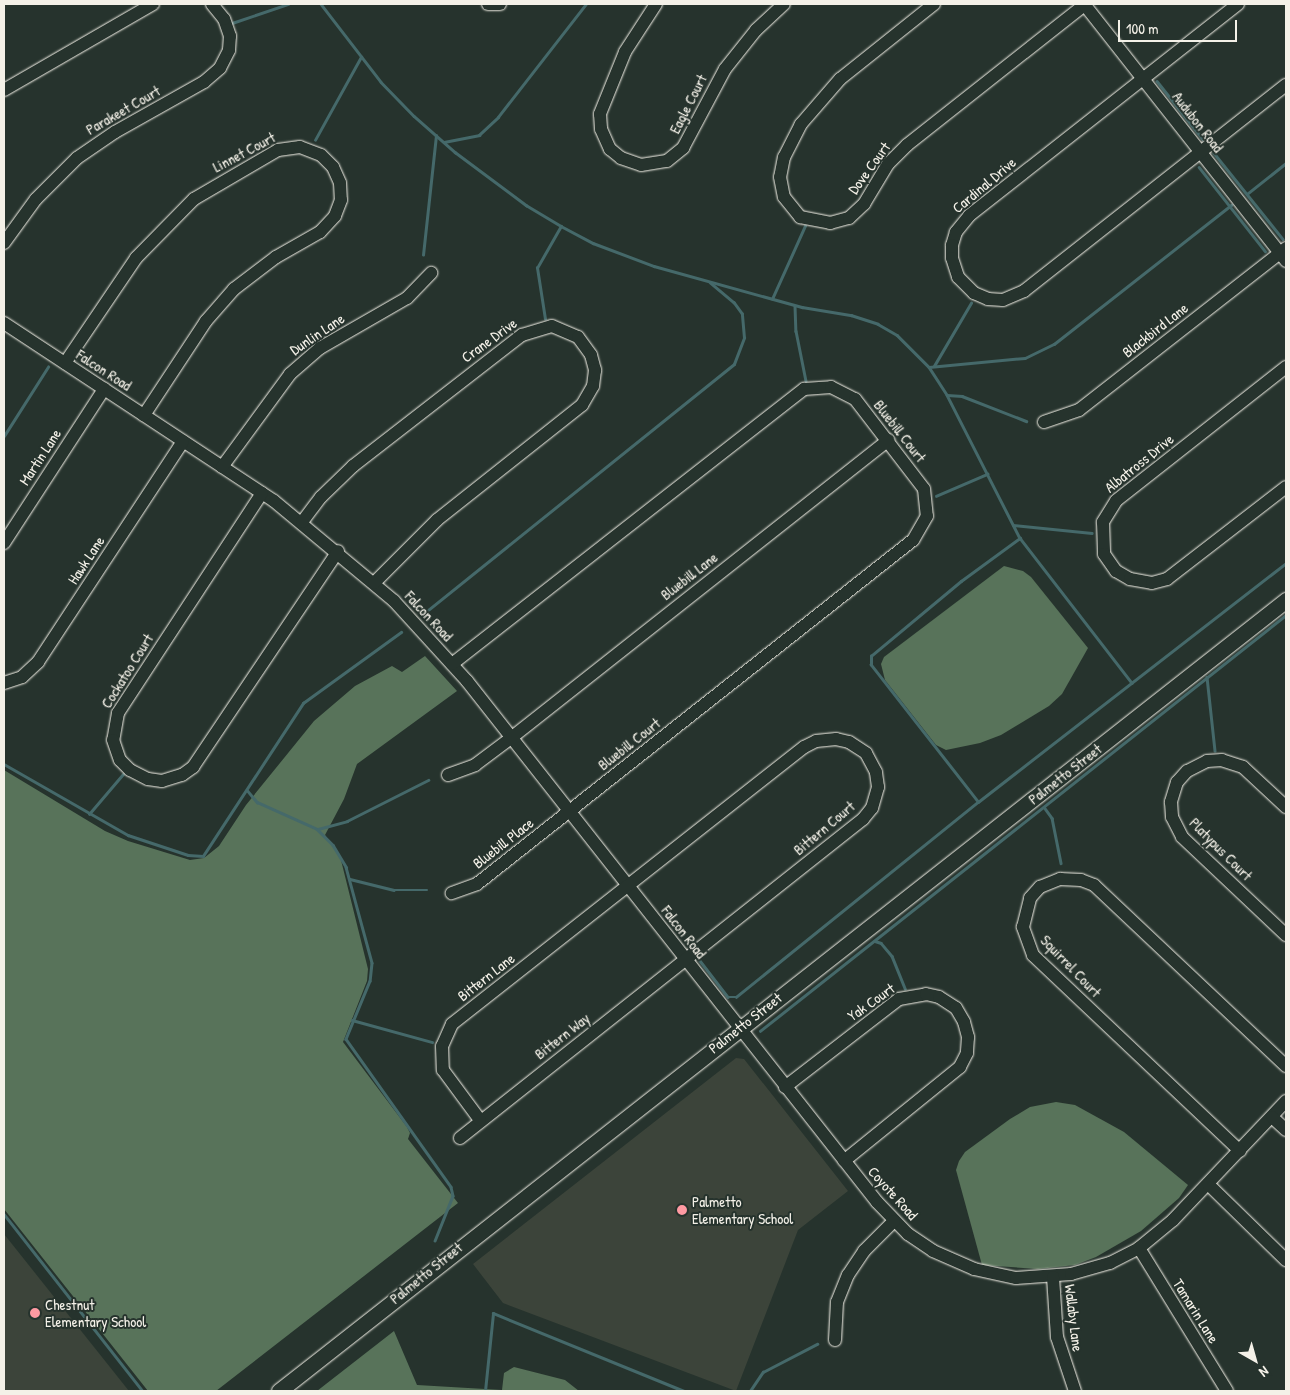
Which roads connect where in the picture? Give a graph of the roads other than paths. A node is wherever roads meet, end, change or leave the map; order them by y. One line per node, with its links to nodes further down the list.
1 (153, 4): 12 (street)
2 (212, 4): 14 (street, Parakeet Court)
3 (488, 4): 4 (street)
4 (500, 4)
5 (656, 4): 6 (street, Eagle Court)
6 (784, 4)
7 (934, 4): 8 (street, Dove Court)
8 (1084, 4): 10 (street, Audubon Road)
9 (1238, 4): 10 (street, Cardinal Drive)
10 (1143, 79): 13 (street, Audubon Road); 13 (street, Cardinal Drive)
11 (1286, 85): 13 (street, Cardinal Drive)
12 (4, 90)
13 (1201, 152): 15 (street, Audubon Road)
14 (4, 243)
15 (1284, 254): 22 (street, Blackbird Lane)
16 (431, 273): 25 (street, Dunlin Lane)
17 (5, 327): 18 (street, Falcon Road)
18 (65, 363): 20 (street, Falcon Road); 21 (street, Linnet Court)
19 (1286, 367): 26 (street, Albatross Drive)
20 (104, 389): 21 (street, Falcon Road); 29 (street, Martin Lane)
21 (144, 415): 24 (street, Falcon Road)
22 (1044, 422)
23 (888, 440): 33 (street, Bluebill Court); 35 (street, Bluebill Lane); 38 (street, Bluebill Court)
24 (183, 441): 25 (street, Falcon Road); 34 (street, Hawk Lane)
25 (222, 467): 27 (street, Falcon Road)
26 (1286, 487)
27 (262, 493): 28 (street, Falcon Road); 30 (street, Cockatoo Court)
28 (302, 522): 30 (street, Falcon Road); 31 (street, Crane Drive)
29 (4, 543)
30 (338, 551): 31 (street, Falcon Road)
31 (374, 582): 33 (street, Falcon Road)
32 (1286, 600): 43 (main road, Palmetto Street)
33 (452, 664): 35 (street, Falcon Road)
34 (4, 683)
35 (512, 738): 36 (street, Bluebill Lane); 38 (street, Falcon Road)
36 (448, 775)
37 (1286, 807): 41 (street, Platypus Court)
38 (569, 812): 39 (street, Falcon Road); 40 (street, Bluebill Place)
39 (627, 885): 42 (street, Falcon Road); 42 (street, Bittern Court); 48 (street, Bittern Lane)
40 (452, 893)
41 (1286, 936)
42 (686, 960): 43 (street, Falcon Road); 48 (street, Bittern Way)
43 (739, 1028): 45 (street, Coyote Road); 59 (main road, Palmetto Street)
44 (1286, 1066): 51 (street, Squirrel Court)
45 (785, 1087): 52 (street, Coyote Road); 52 (street, Yak Court)
46 (1286, 1101): 47 (street, Coyote Road)
47 (1272, 1117): 49 (street); 51 (street, Coyote Road)
48 (480, 1120): 50 (street, Bittern Way)
49 (1286, 1130)
50 (460, 1138)
51 (1240, 1151): 53 (street, Coyote Road)
52 (844, 1161): 54 (street, Coyote Road)
53 (1208, 1184): 55 (street, Coyote Road); 56 (street)
54 (894, 1221): 57 (street, Coyote Road); 58 (street)
55 (1138, 1248): 57 (street, Coyote Road); 61 (street, Tamarin Lane)
56 (1286, 1260)
57 (1053, 1277): 60 (street, Wallaby Lane)
58 (835, 1340)
59 (279, 1391)
60 (1075, 1391)
61 (1227, 1391)

